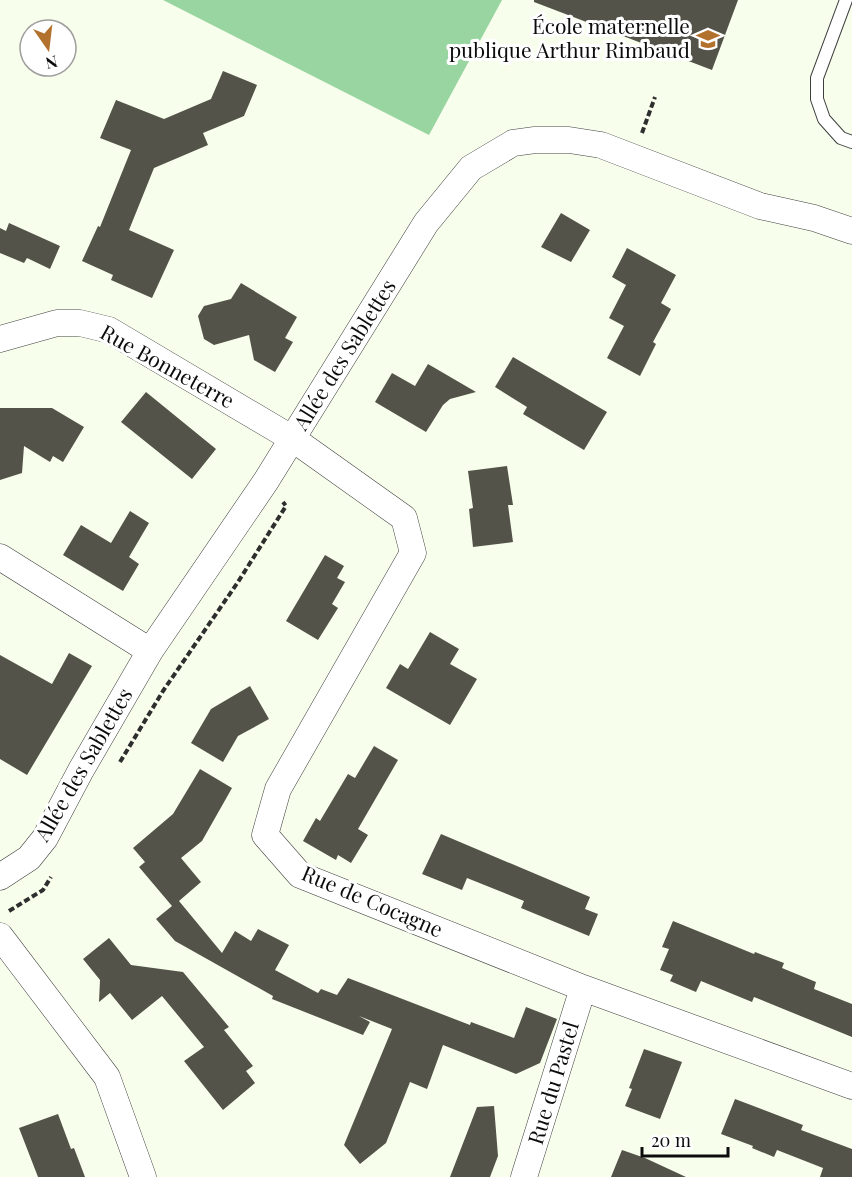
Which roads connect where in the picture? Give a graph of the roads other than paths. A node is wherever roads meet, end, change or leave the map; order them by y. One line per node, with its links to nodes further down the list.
1 (846, 0): 2 (lane)
2 (852, 142)
3 (852, 231): 5 (street, Allée des Sablettes)
4 (0, 339): 5 (street, Rue Bonneterre)
5 (292, 438): 7 (street, Allée des Sablettes); 10 (street, Rue de Cocagne)
6 (0, 557): 7 (street)
7 (150, 651): 8 (street, Allée des Sablettes)
8 (0, 877)
9 (0, 936): 12 (street)
10 (583, 988): 11 (street, Rue de Cocagne); 13 (street, Rue du Pastel)
11 (852, 1086)
12 (143, 1177)
13 (524, 1177)

